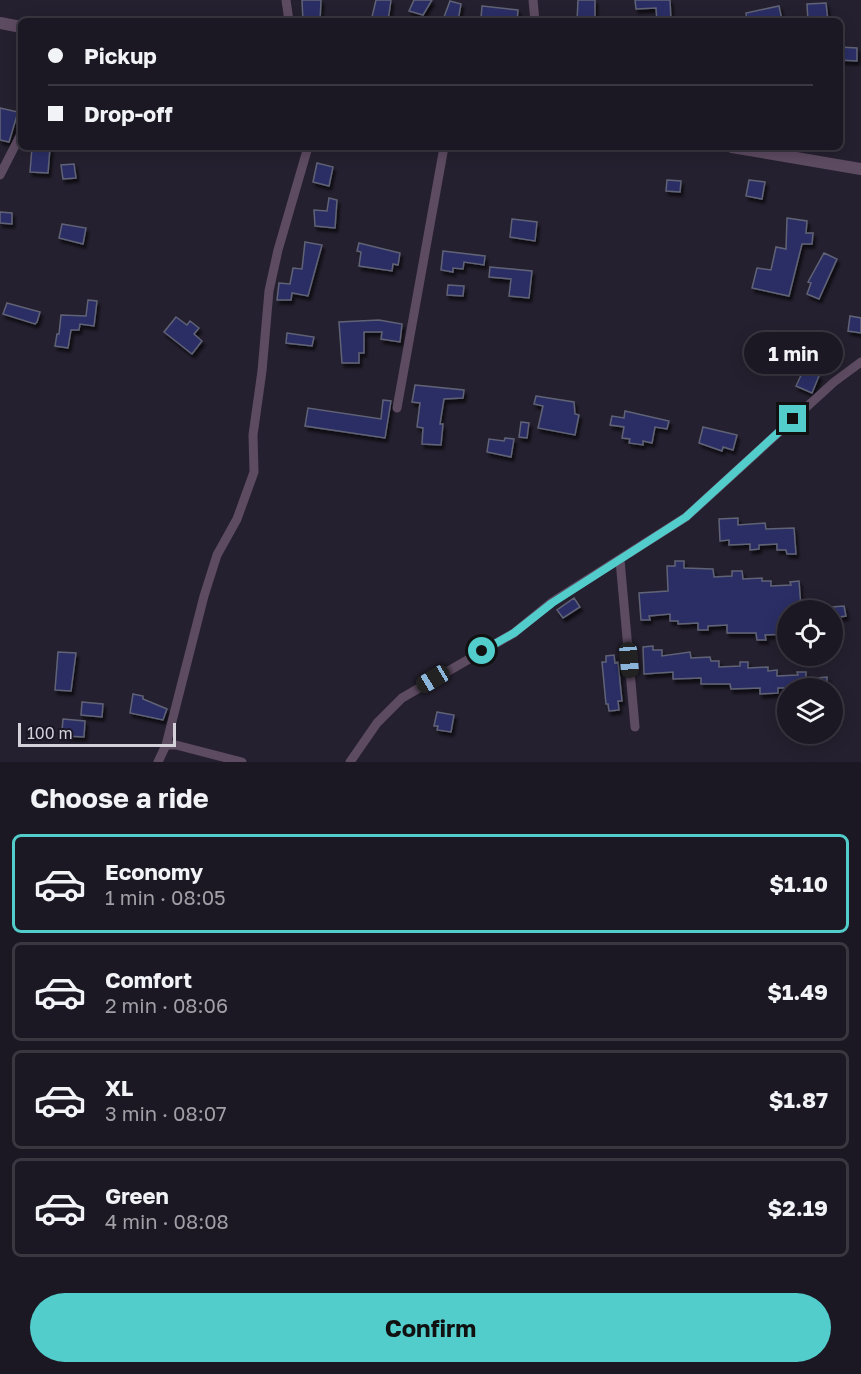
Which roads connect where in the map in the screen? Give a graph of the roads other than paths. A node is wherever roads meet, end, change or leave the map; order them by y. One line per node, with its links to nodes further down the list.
1 (286, 0): 3 (street)
2 (533, 0): 4 (street)
3 (289, 18)
4 (535, 18)
5 (0, 23): 6 (street)
6 (18, 26)
7 (18, 140): 12 (street)
8 (307, 150): 17 (street)
9 (443, 150): 14 (street)
10 (750, 150): 11 (street)
11 (861, 169)
12 (0, 175)
13 (861, 362): 15 (street)
14 (397, 408)
15 (620, 560): 16 (street); 20 (street)
16 (635, 727)
17 (165, 745): 18 (street); 19 (street)
18 (158, 762)
19 (242, 762)
20 (350, 762)

